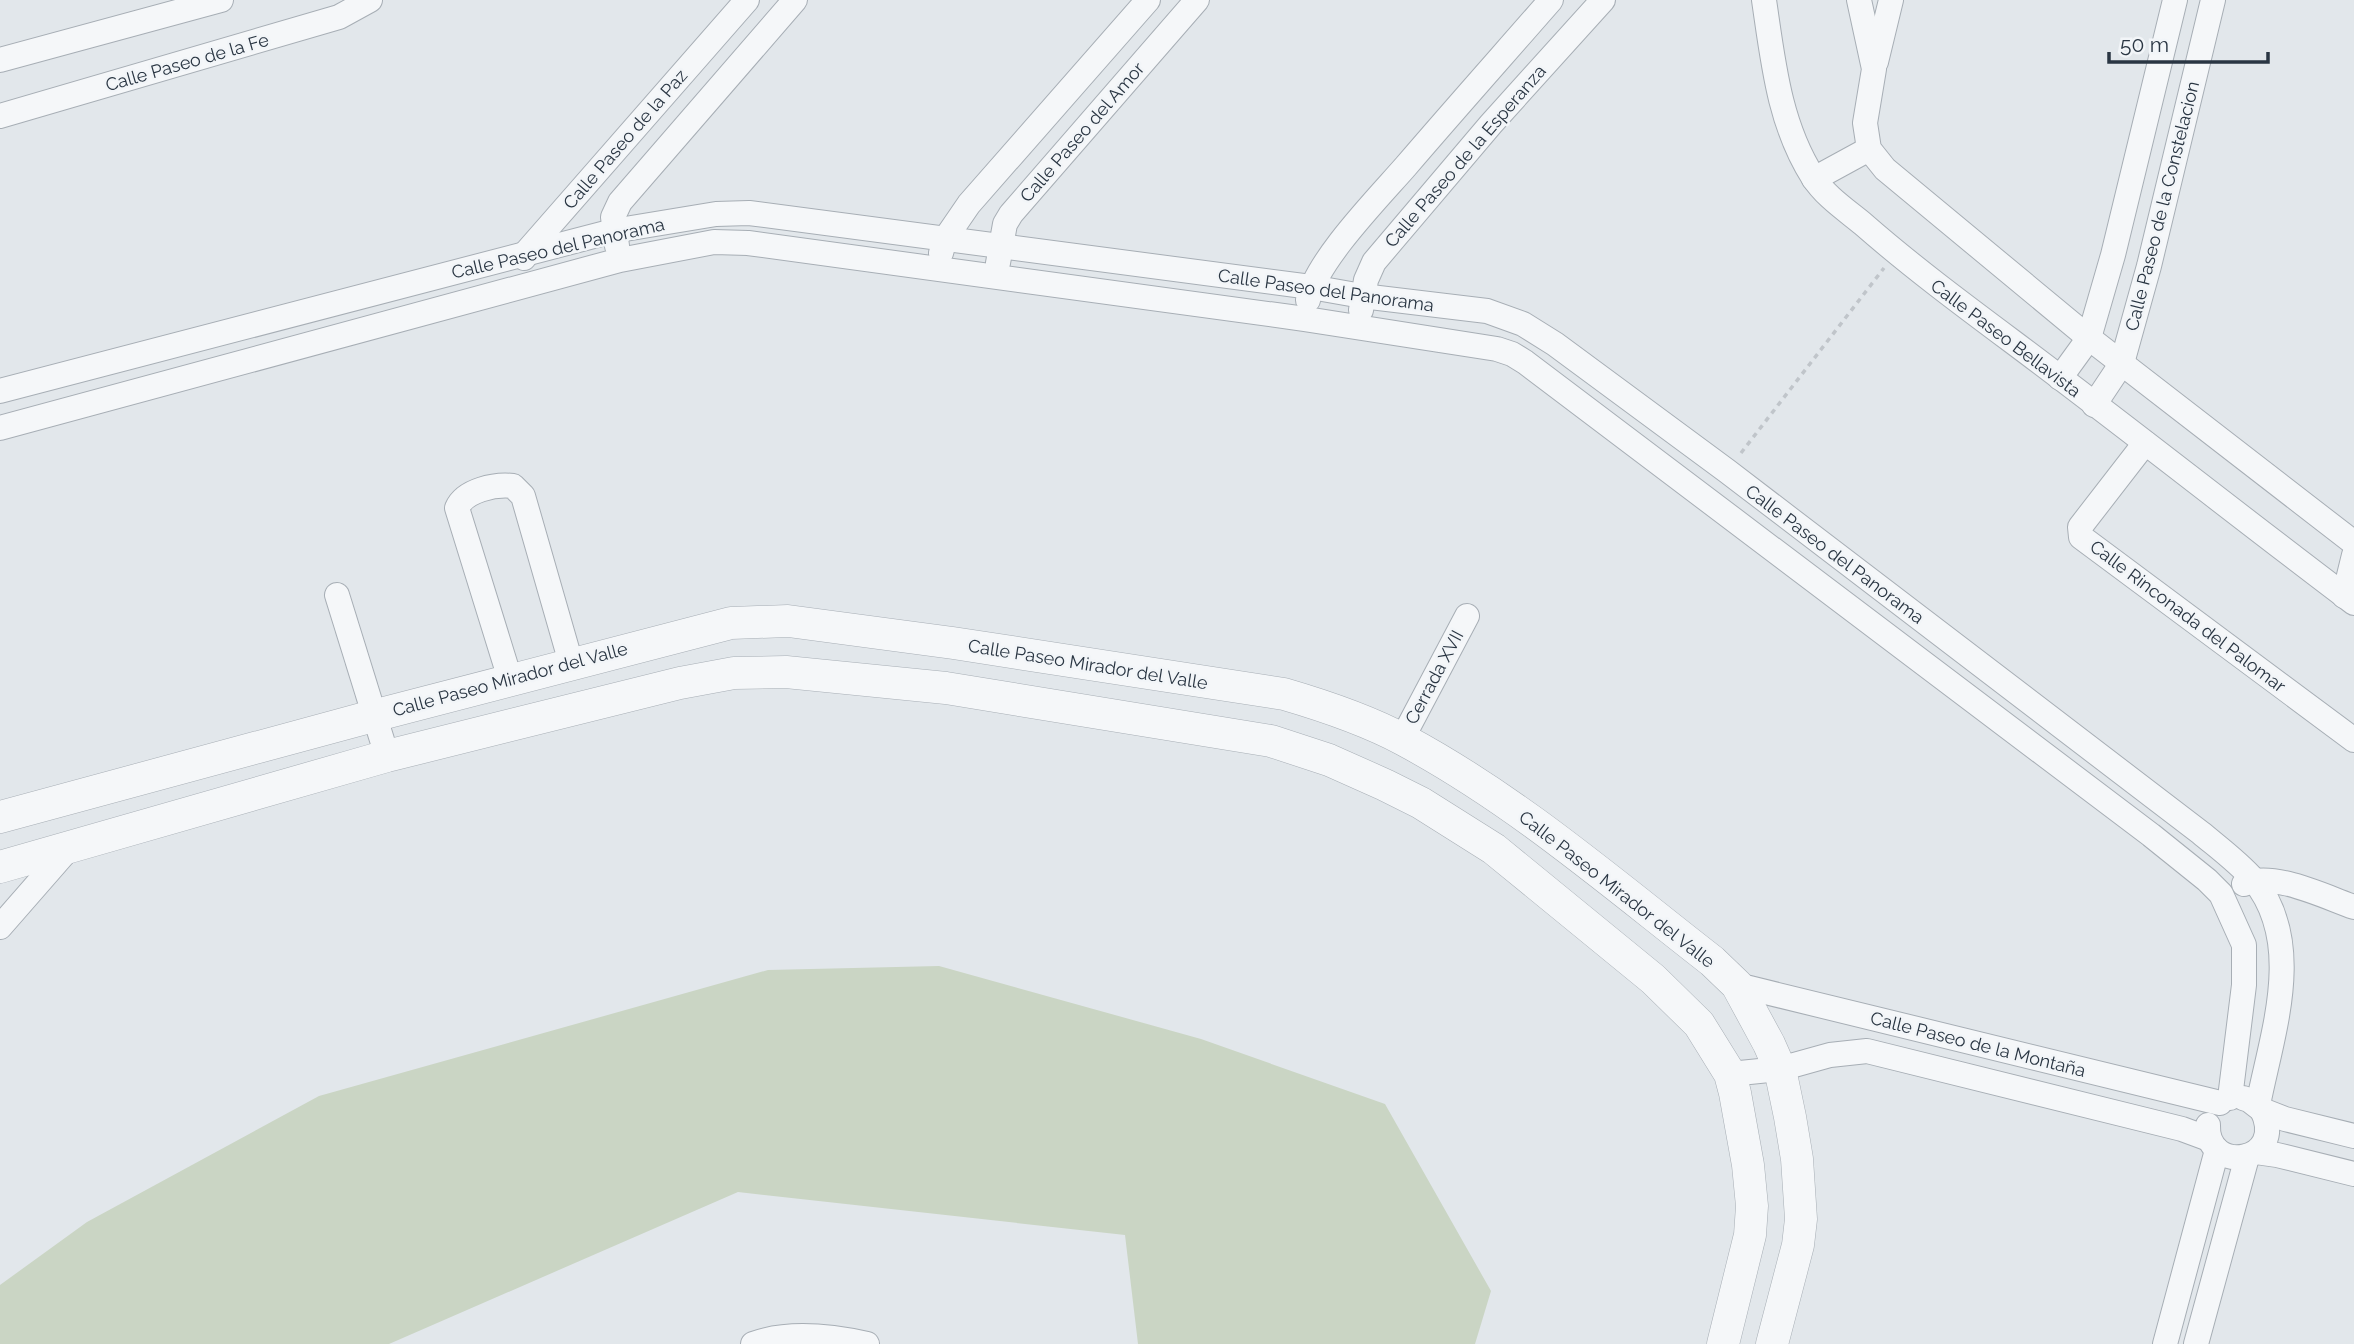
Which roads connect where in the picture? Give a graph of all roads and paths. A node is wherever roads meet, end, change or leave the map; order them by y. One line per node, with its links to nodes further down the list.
1 (221, 0): 14 (street)
2 (370, 0): 16 (street, Calle Paseo de la Fe)
3 (747, 0): 23 (street, Calle Paseo de la Paz)
4 (795, 0): 19 (street, Calle Paseo de la Paz)
5 (1148, 0): 20 (street, Calle Paseo del Amor)
6 (1197, 0): 21 (street, Calle Paseo del Amor)
7 (1552, 0): 28 (street)
8 (1603, 0): 29 (street, Calle Paseo de la Esperanza)
9 (1763, 0): 18 (street, Calle Paseo Bellavista)
10 (1859, 0): 15 (street)
11 (1891, 0): 15 (street)
12 (2175, 0): 32 (street, Calle Paseo de la Constelacion)
13 (2213, 0): 33 (street, Calle Paseo de la Constelacion)
14 (0, 61)
15 (1874, 69): 17 (street)
16 (0, 116)
17 (1869, 149): 18 (street); 32 (street)
18 (1814, 179): 22 (street, Calle Paseo Bellavista)
19 (613, 231): 20 (street, Calle Paseo del Panorama); 23 (street, Calle Paseo del Panorama); 24 (street)
20 (945, 239): 21 (street, Calle Paseo del Panorama); 25 (street, Calle Paseo del Amor)
21 (1000, 247): 26 (street, Calle Paseo del Amor); 28 (street, Calle Paseo del Panorama)
22 (1896, 253): 34 (street, Calle Paseo Bellavista); 39 (path)
23 (523, 256): 27 (street); 35 (street, Calle Paseo del Panorama)
24 (620, 260): 25 (street, Calle Paseo del Panorama); 27 (street, Calle Paseo del Panorama)
25 (937, 268): 26 (street, Calle Paseo del Panorama)
26 (997, 278): 30 (street, Calle Paseo del Panorama)
27 (530, 284): 37 (street, Calle Paseo del Panorama)
28 (1311, 287): 29 (street, Calle Paseo del Panorama); 30 (street)
29 (1362, 296): 31 (street, Calle Paseo de la Esperanza); 39 (street, Calle Paseo del Panorama)
30 (1305, 319): 31 (street, Calle Paseo del Panorama)
31 (1359, 328): 57 (street, Calle Paseo del Panorama)
32 (2089, 338): 33 (street); 34 (street, Calle Paseo de la Constelacion)
33 (2122, 363): 36 (street, Calle Paseo de la Constelacion); 40 (street)
34 (2060, 378): 36 (street, Calle Paseo Bellavista)
35 (0, 391)
36 (2094, 405): 38 (street, Calle Paseo Bellavista)
37 (0, 428)
38 (2145, 443): 43 (street, Calle Paseo Bellavista); 51 (street, Calle Rinconada del Palomar)
39 (1727, 471): 56 (street, Calle Paseo del Panorama)
40 (2354, 543)
41 (2354, 555): 43 (street)
42 (337, 595): 49 (street)
43 (2349, 600)
44 (1466, 616): 50 (street, Cerrada XVII)
45 (953, 643): 46 (street, Calle Paseo Mirador del Valle); 48 (street); 50 (street, Calle Paseo Mirador del Valle)
46 (571, 663): 47 (street, Calle Paseo Mirador del Valle); 47 (street)
47 (510, 679): 49 (street, Calle Paseo Mirador del Valle)
48 (946, 688): 52 (street); 64 (street)
49 (373, 716): 52 (street); 53 (street, Calle Paseo Mirador del Valle)
50 (1402, 739): 60 (street, Calle Paseo Mirador del Valle)
51 (2354, 740)
52 (387, 756): 54 (street)
53 (0, 817)
54 (69, 848): 55 (street); 59 (street)
55 (0, 867)
56 (2253, 880): 57 (street); 58 (street); 62 (street, Calle Paseo del Panorama)
57 (2221, 894): 61 (street, Calle Paseo del Panorama)
58 (2354, 907)
59 (0, 927)
60 (1737, 985): 63 (street, Calle Paseo Mirador del Valle); 65 (street, Calle Paseo de la Montaña)
61 (2244, 985): 62 (street); 65 (street, Calle Paseo del Panorama)
62 (2281, 989): 66 (street, Calle Paseo del Panorama)
63 (1780, 1069): 64 (street, Calle Paseo de la Montaña); 68 (street, Calle Paseo de la Montaña); 74 (street, Calle Paseo Mirador del Valle)
64 (1730, 1074): 73 (street)
65 (2225, 1101): 66 (street); 68 (street)
66 (2260, 1108): 67 (street); 69 (street)
67 (2354, 1136)
68 (2213, 1144): 69 (street); 75 (street)
69 (2252, 1154): 70 (street); 76 (street)
70 (2354, 1174)
71 (753, 1344): 72 (street)
72 (867, 1344)
73 (1723, 1344)
74 (1772, 1344)
75 (2165, 1344)
76 (2196, 1344)

